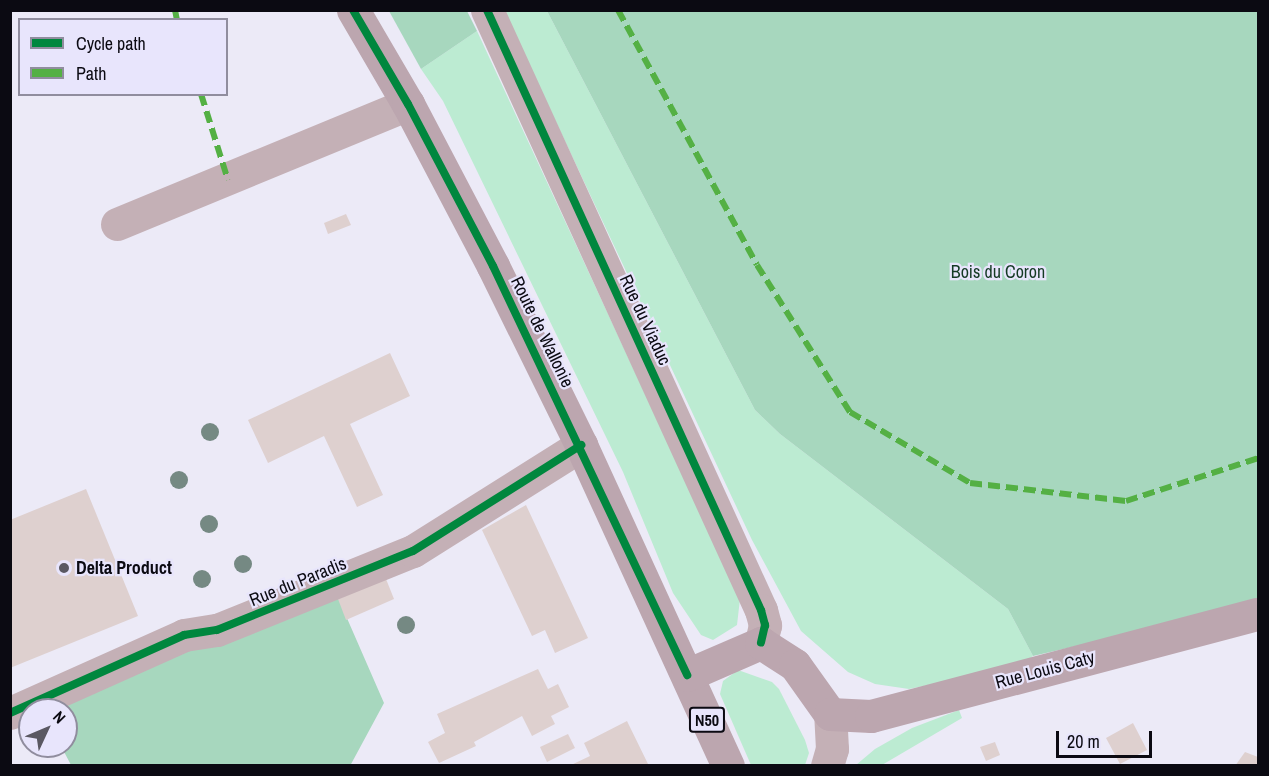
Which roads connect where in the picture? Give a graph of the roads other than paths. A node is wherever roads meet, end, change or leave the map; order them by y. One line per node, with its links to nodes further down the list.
1 (353, 10): 3 (main road, Route de Wallonie / N50)
2 (488, 10): 7 (street, Rue du Viaduc)
3 (408, 104): 4 (street); 5 (main road, Route de Wallonie / N50)
4 (117, 224)
5 (581, 445): 8 (main road, Route de Wallonie / N50); 9 (street, Rue du Paradis)
6 (1258, 614): 10 (main road, Rue Louis Caty)
7 (761, 644): 8 (main road); 10 (main road)
8 (687, 675): 11 (main road, Route de Wallonie / N50)
9 (10, 713)
10 (830, 714): 12 (street)
11 (728, 765)
12 (827, 765)

